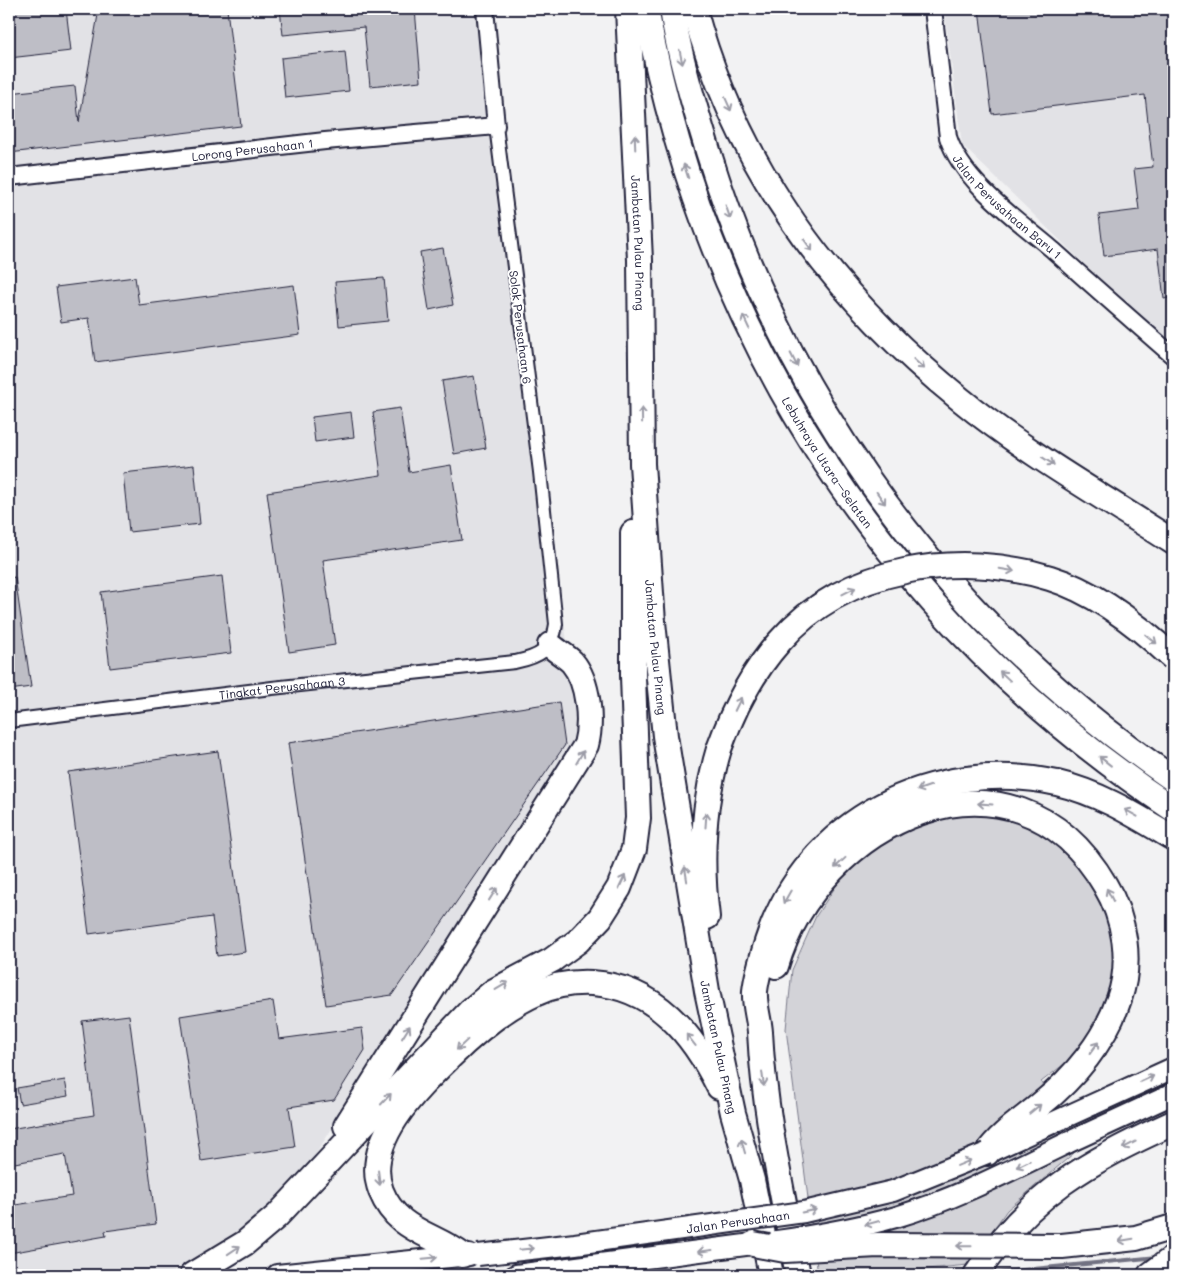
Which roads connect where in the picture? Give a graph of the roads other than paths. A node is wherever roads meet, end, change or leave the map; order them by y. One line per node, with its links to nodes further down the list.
1 (484, 9): 7 (street, Solok Perusahaan 6)
2 (628, 9): 10 (highway, Jambatan Pulau Pinang, one-way to 2)
3 (646, 9): 16 (highway, Lebuhraya Utara–Selatan, one-way to 3)
4 (672, 9): 15 (highway, Lebuhraya Utara–Selatan, one-way to 15)
5 (694, 9): 11 (highway, one-way to 11)
6 (933, 9): 9 (street, Jalan Perusahaan Baru 1)
7 (496, 126): 8 (street, Lorong Perusahaan 1); 12 (street, Solok Perusahaan 6)
8 (9, 177)
9 (1173, 356)
10 (642, 464): 18 (highway, Jambatan Pulau Pinang, one-way to 10); 25 (highway, one-way to 10)
11 (1173, 542)
12 (550, 645): 14 (street, Tingkat Perusahaan 3); 25 (highway, one-way to 12)
13 (1173, 658): 18 (highway, one-way to 13, bridge)
14 (9, 721)
15 (1173, 778)
16 (1173, 809)
17 (1173, 838): 19 (highway, one-way to 19)
18 (707, 991): 22 (highway, Jambatan Pulau Pinang)
19 (760, 1030): 24 (highway, one-way to 19); 34 (highway, one-way to 34)
20 (1173, 1068): 24 (main road, Jalan Perusahaan, one-way to 20)
21 (1173, 1094): 27 (main road, Jalan Perusahaan, one-way to 27, bridge)
22 (733, 1113): 28 (highway, one-way to 28); 33 (highway, Jambatan Pulau Pinang, one-way to 22)
23 (1173, 1123): 35 (highway, one-way to 35)
24 (987, 1153): 28 (main road, Jalan Perusahaan, one-way to 24, bridge)
25 (327, 1163): 30 (highway, one-way to 25)
26 (1173, 1227): 27 (highway, one-way to 27, bridge)
27 (753, 1244): 32 (main road, Jalan Perusahaan, one-way to 32)
28 (470, 1255): 31 (main road, Jalan Perusahaan, one-way to 28)
29 (1173, 1258): 36 (highway)
30 (192, 1275)
31 (277, 1275)
32 (516, 1275)
33 (771, 1275)
34 (798, 1275)
35 (976, 1275)
36 (1150, 1275)

